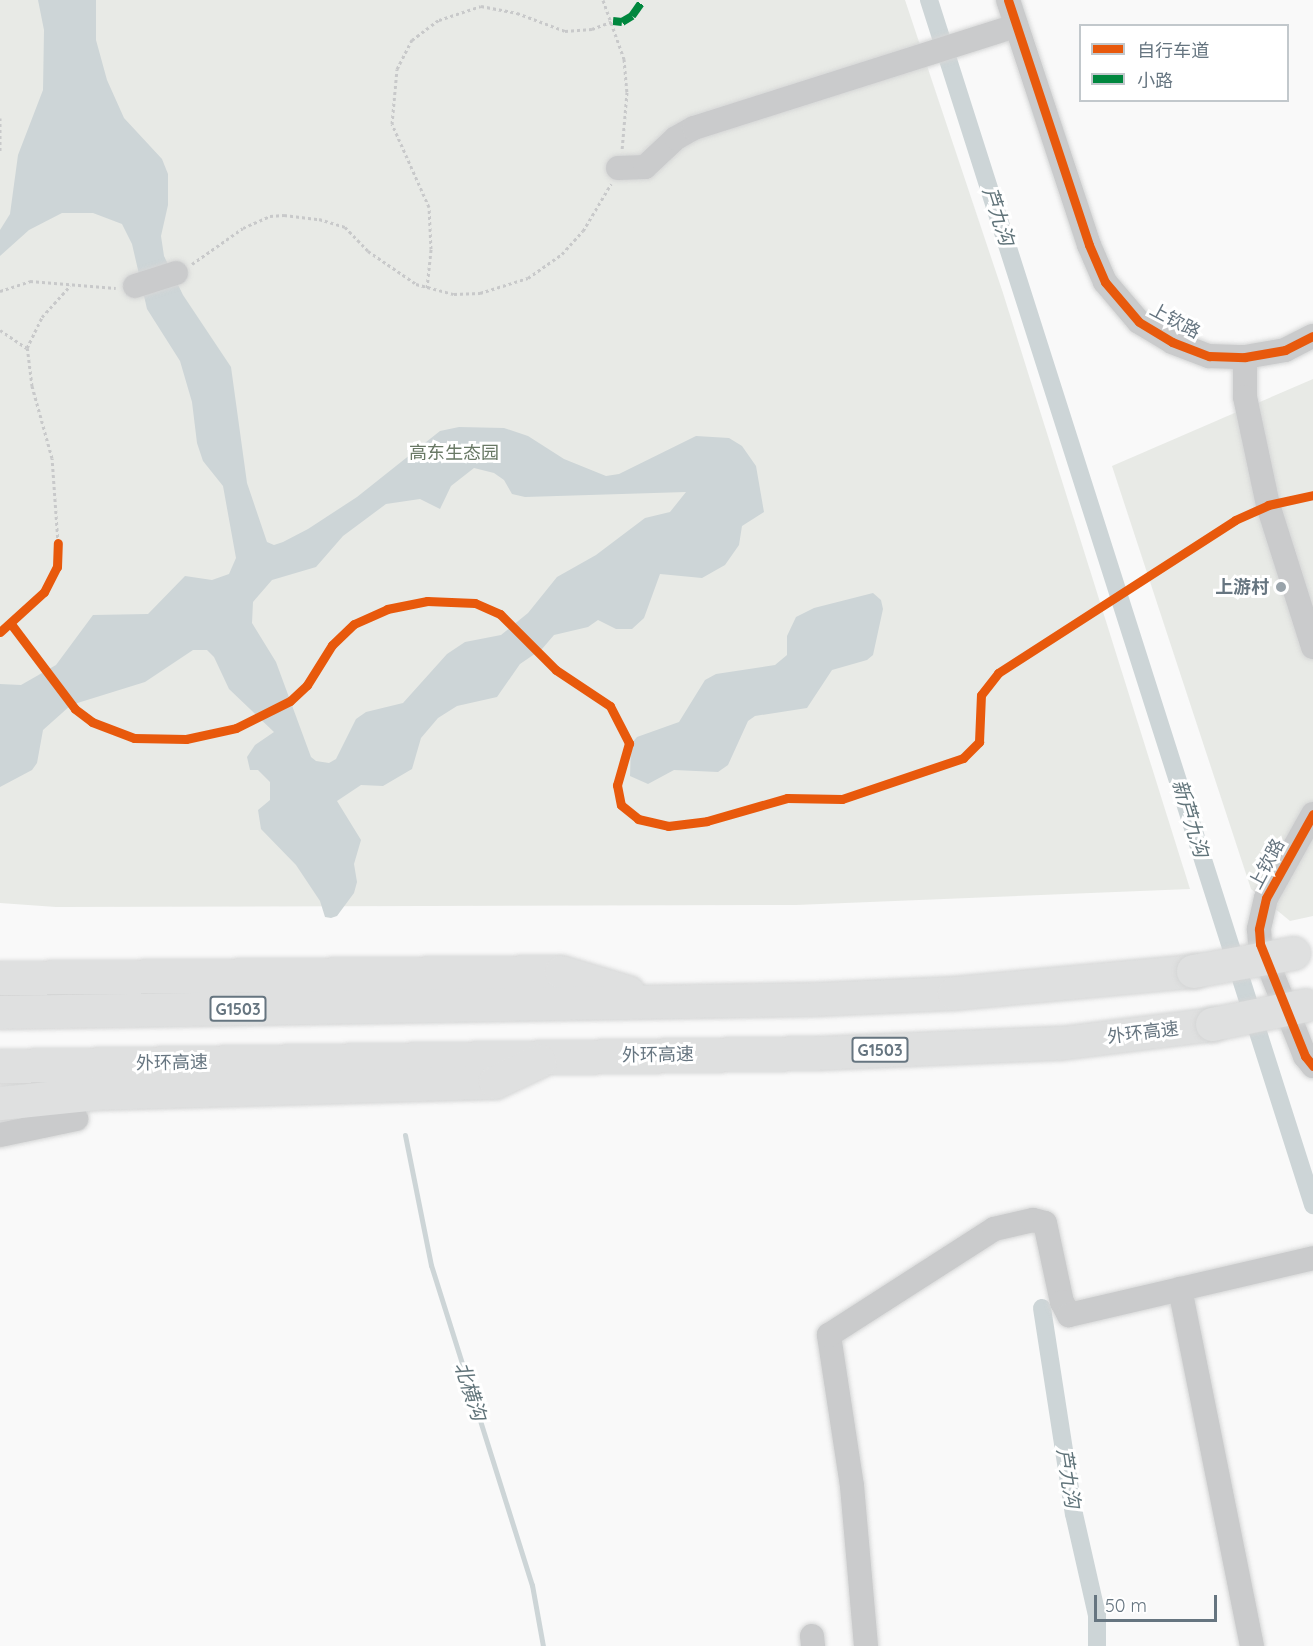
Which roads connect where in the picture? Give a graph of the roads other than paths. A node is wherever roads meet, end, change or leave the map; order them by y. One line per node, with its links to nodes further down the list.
1 (1008, 0): 2 (street, 上钦路)
2 (1016, 26): 3 (street); 7 (street, 上钦路)
3 (618, 168)
4 (176, 273): 5 (street)
5 (135, 286)
6 (1313, 336): 7 (street, 上钦路)
7 (1245, 357): 8 (street)
8 (1313, 647)
9 (1313, 814): 19 (street, 上钦路)
10 (1303, 951): 14 (highway, G1503, bridge)
11 (0, 954): 12 (highway)
12 (76, 976): 13 (highway); 14 (highway)
13 (0, 978)
14 (661, 1001): 16 (highway, G1503)
15 (1309, 1004): 17 (highway, 外环高速 / G1503, bridge)
16 (0, 1012)
17 (547, 1057): 18 (highway, 外环高速 / G1503); 20 (highway)
18 (0, 1066)
19 (1313, 1066)
20 (0, 1103)
21 (76, 1119): 22 (street)
22 (0, 1135)
23 (1309, 1260): 24 (street)
24 (1180, 1289): 25 (street); 26 (street)
25 (867, 1646)
26 (1252, 1646)

